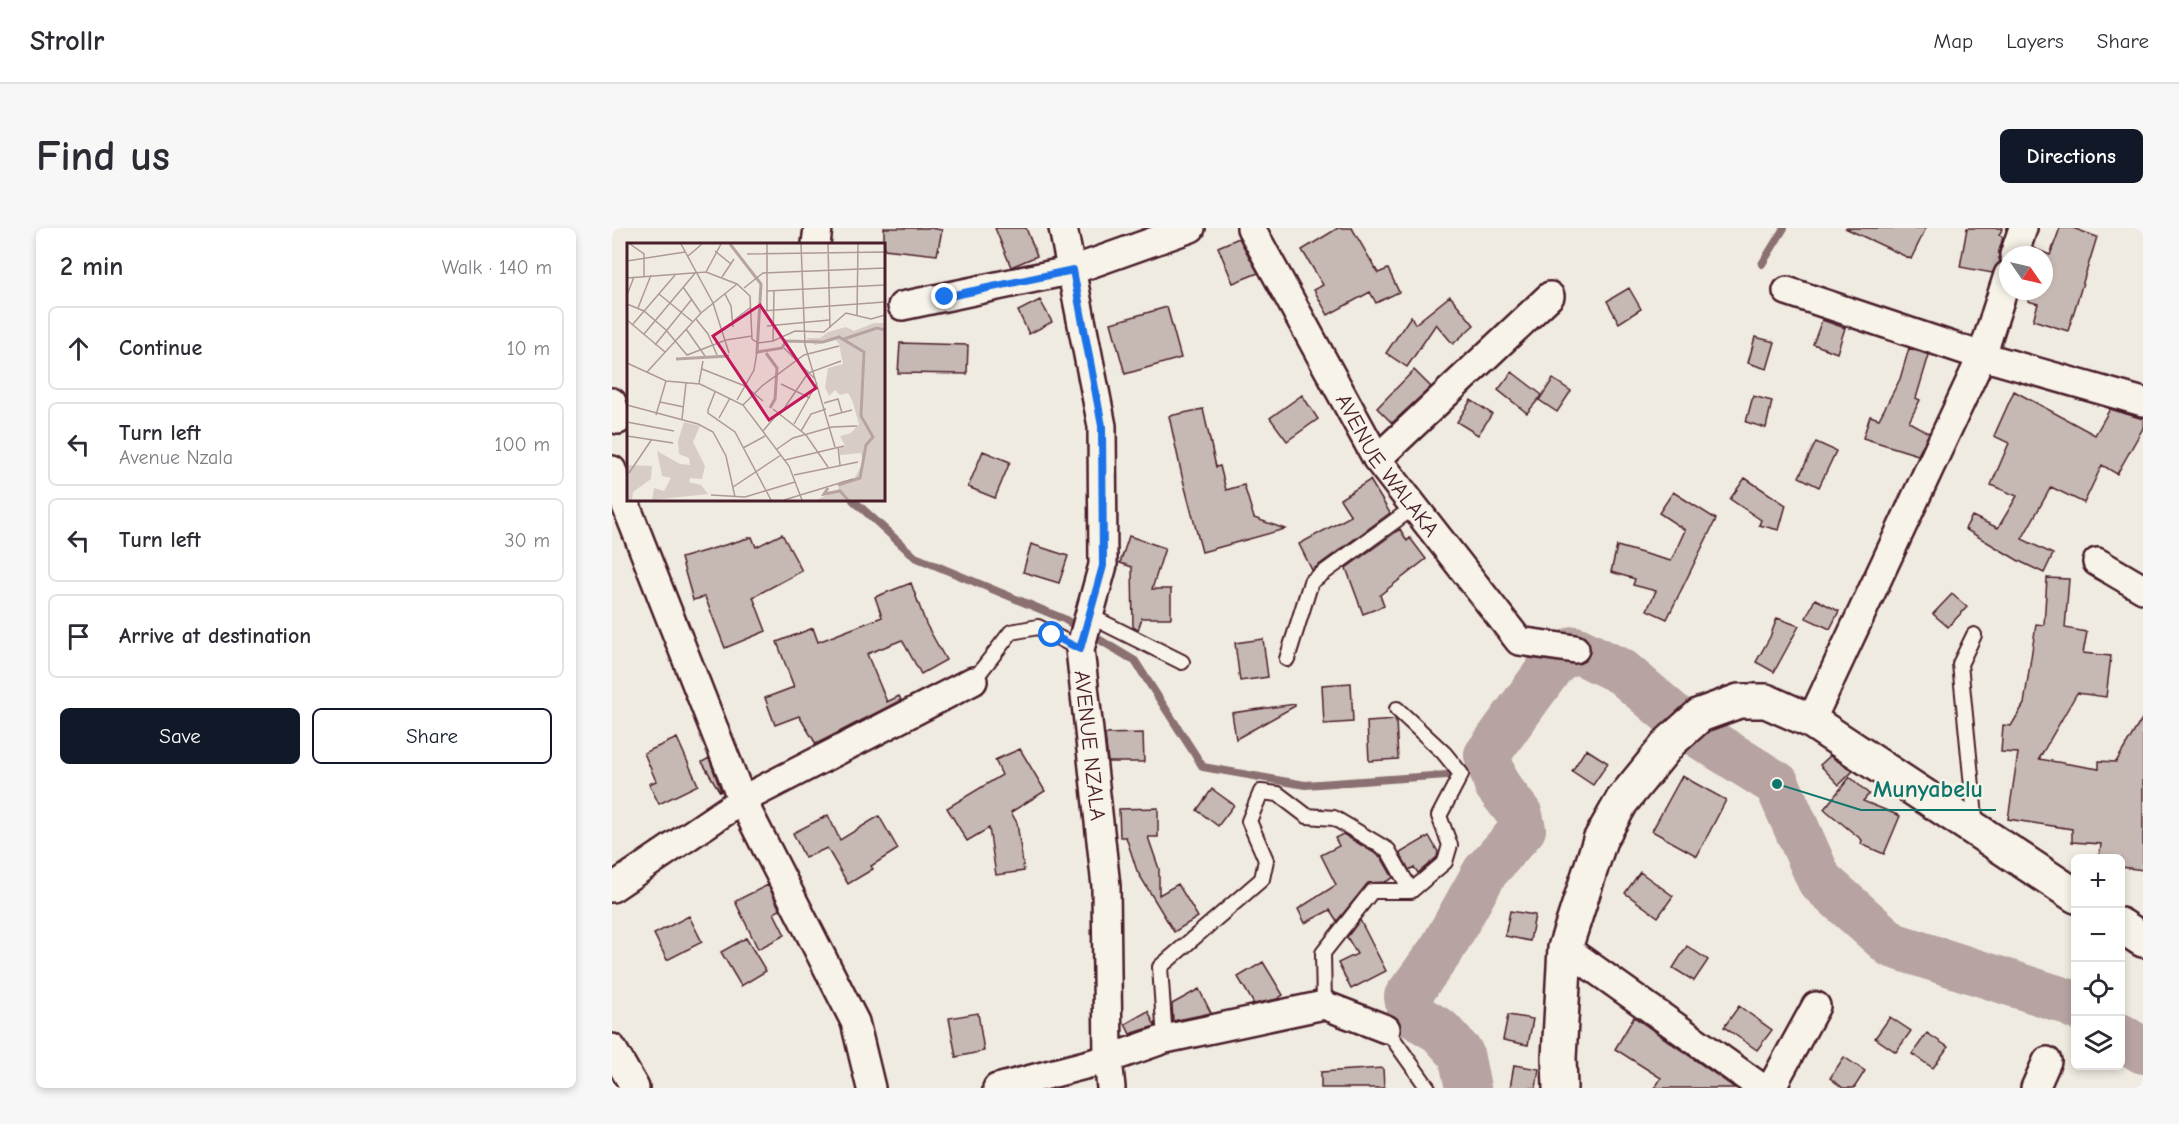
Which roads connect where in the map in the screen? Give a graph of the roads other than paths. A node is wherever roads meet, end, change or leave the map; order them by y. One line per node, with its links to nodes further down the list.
1 (818, 228): 6 (street)
2 (1063, 228): 8 (street, AVENUE NZALA)
3 (1191, 228): 8 (street)
4 (1251, 228): 15 (street, AVENUE WALAKA)
5 (2023, 228): 7 (street)
6 (816, 243)
7 (2017, 246)
8 (1073, 270): 12 (street); 20 (street, AVENUE NZALA)
9 (1787, 291): 13 (street)
10 (1550, 296): 15 (street)
11 (2000, 300): 13 (street)
12 (902, 306)
13 (1982, 357): 14 (street); 27 (street)
14 (2143, 402)
15 (1377, 459): 17 (street, AVENUE WALAKA)
16 (612, 470): 28 (street)
17 (1414, 507): 22 (street, AVENUE WALAKA); 23 (lane)
18 (2097, 562): 19 (street)
19 (2143, 589)
20 (1086, 632): 24 (lane); 25 (lane); 41 (street, AVENUE NZALA)
21 (1974, 635): 29 (lane)
22 (1575, 649)
23 (1287, 659)
24 (1182, 662)
25 (973, 681): 28 (street)
26 (1397, 709): 31 (lane)
27 (1811, 722): 29 (street); 35 (street)
28 (742, 800): 30 (street); 44 (street)
29 (1977, 831): 32 (street)
30 (612, 888)
31 (1411, 891): 36 (lane); 39 (lane)
32 (2071, 893)
33 (2125, 929): 34 (street)
34 (2143, 940)
35 (1565, 948): 48 (street); 49 (street)
36 (1324, 1005): 38 (street); 39 (street)
37 (1816, 1006): 50 (street)
38 (1386, 1029): 47 (lane)
39 (1165, 1039): 41 (street)
40 (612, 1048): 43 (street)
41 (1108, 1059): 45 (street); 46 (street, AVENUE NZALA)
42 (2047, 1061): 51 (street)
43 (635, 1088)
44 (871, 1088)
45 (997, 1088)
46 (1111, 1088)
47 (1428, 1088)
48 (1560, 1088)
49 (1762, 1088)
50 (1771, 1088)
51 (2035, 1088)

